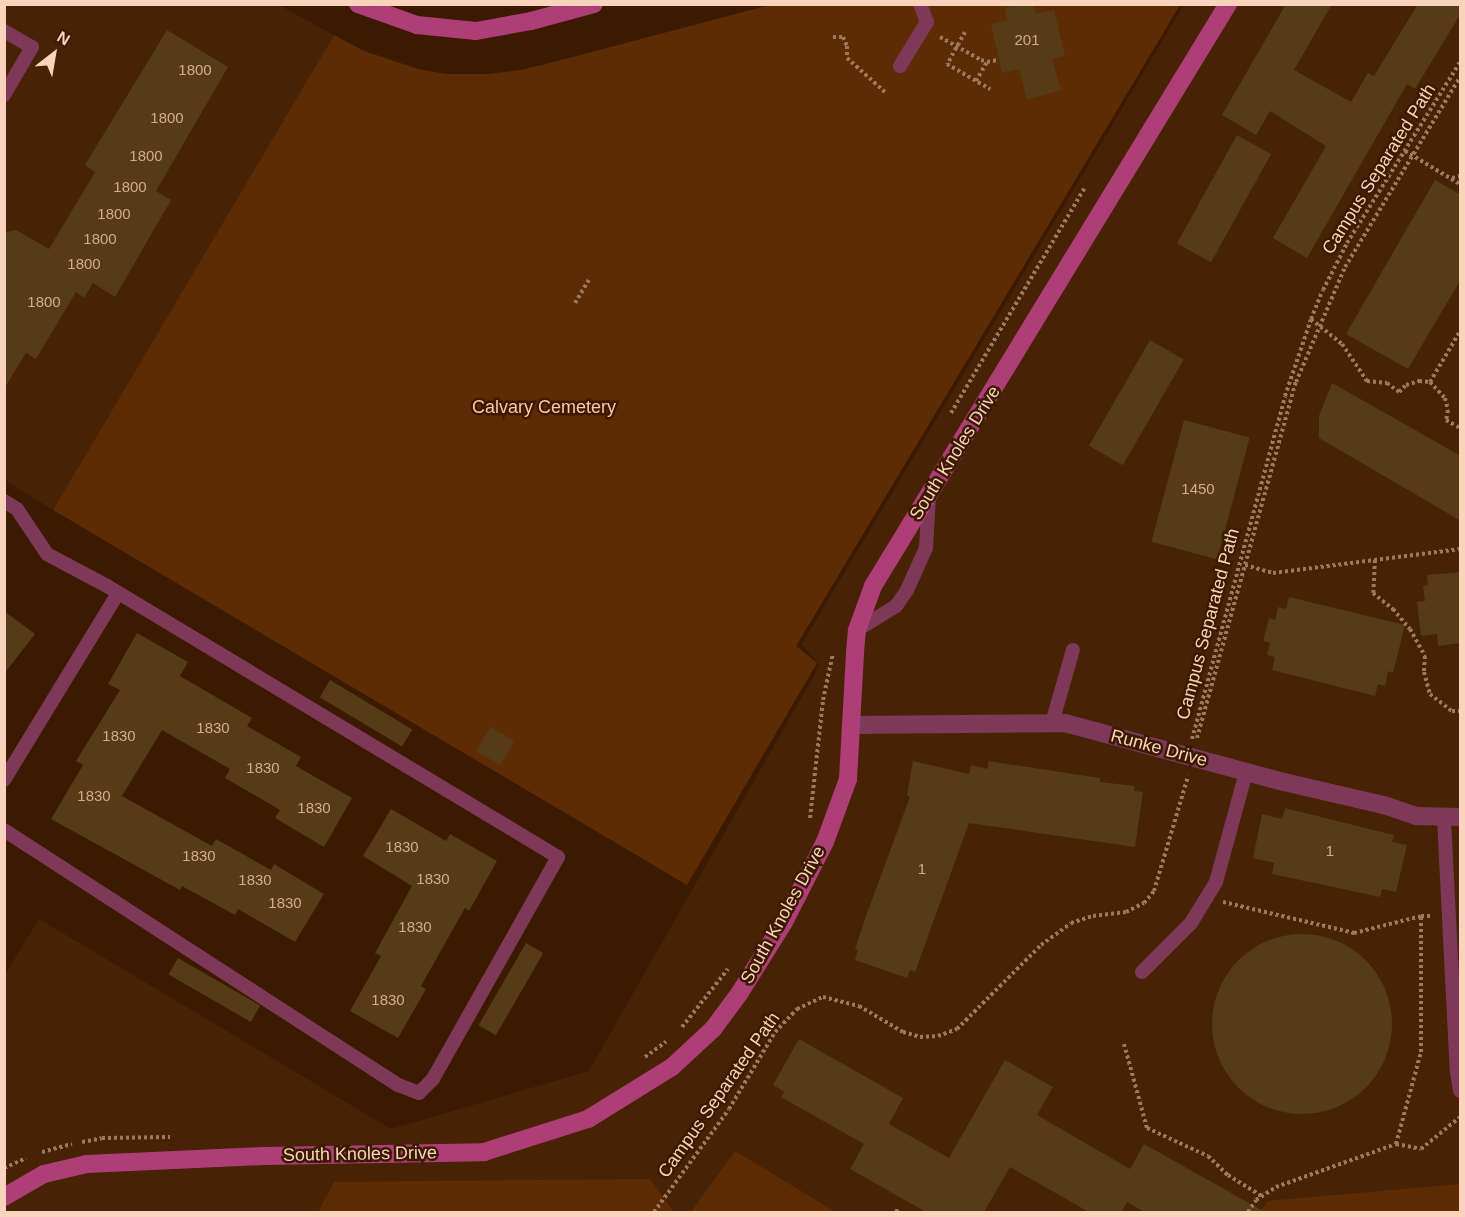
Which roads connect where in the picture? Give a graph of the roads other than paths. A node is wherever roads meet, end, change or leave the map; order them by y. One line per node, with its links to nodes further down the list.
1 (358, 4): 2 (street)
2 (594, 4)
3 (920, 4): 6 (lane)
4 (1228, 4): 8 (street, South Knoles Drive)
5 (4, 31): 7 (lane)
6 (900, 66)
7 (4, 94)
8 (929, 496): 11 (street, South Knoles Drive); 11 (lane)
9 (4, 501): 10 (lane)
10 (118, 593): 16 (lane); 18 (lane)
11 (857, 630): 14 (street, South Knoles Drive)
12 (1073, 650): 13 (lane)
13 (1052, 723): 14 (street, Runke Drive); 15 (street, Runke Drive)
14 (852, 725): 21 (street, South Knoles Drive)
15 (1246, 771): 17 (street, Runke Drive); 19 (lane)
16 (4, 780)
17 (1452, 818): 20 (lane)
18 (4, 830)
19 (1142, 972)
20 (1461, 1092)
21 (4, 1197)

